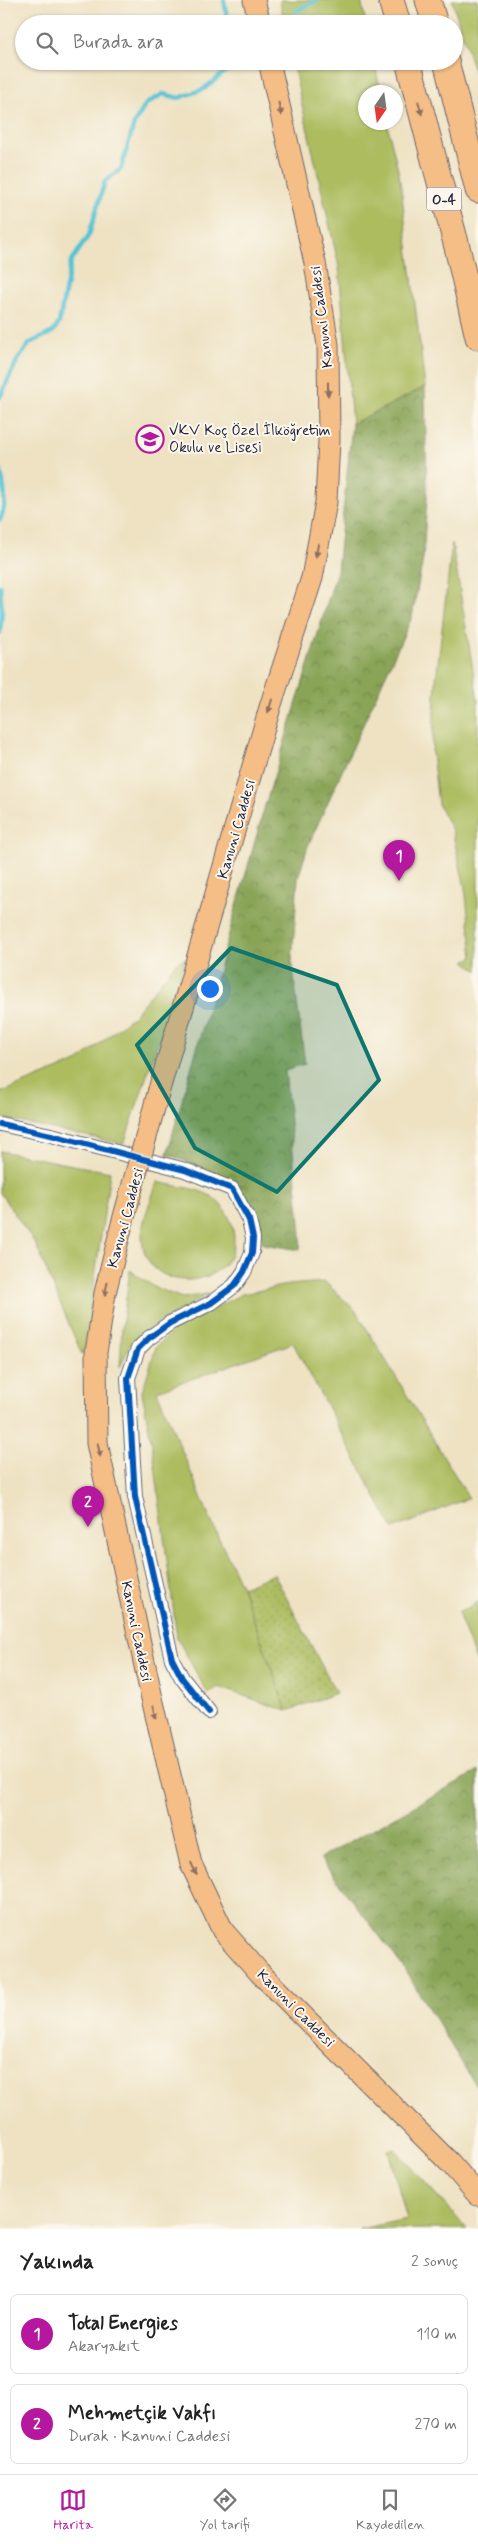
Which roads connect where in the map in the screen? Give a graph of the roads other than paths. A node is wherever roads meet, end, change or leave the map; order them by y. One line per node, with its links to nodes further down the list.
1 (254, 0): 4 (main road)
2 (391, 0): 5 (highway)
3 (428, 0): 6 (highway)
4 (258, 15)
5 (395, 15)
6 (432, 15)
7 (271, 70): 14 (main road, Kanuni Caddesi, one-way to 14, bridge)
8 (410, 70): 11 (highway, O-4, one-way to 11)
9 (448, 70): 10 (highway, O-4)
10 (478, 190)
11 (478, 337)
12 (0, 1124): 13 (street)
13 (209, 1712)
14 (478, 2195)

